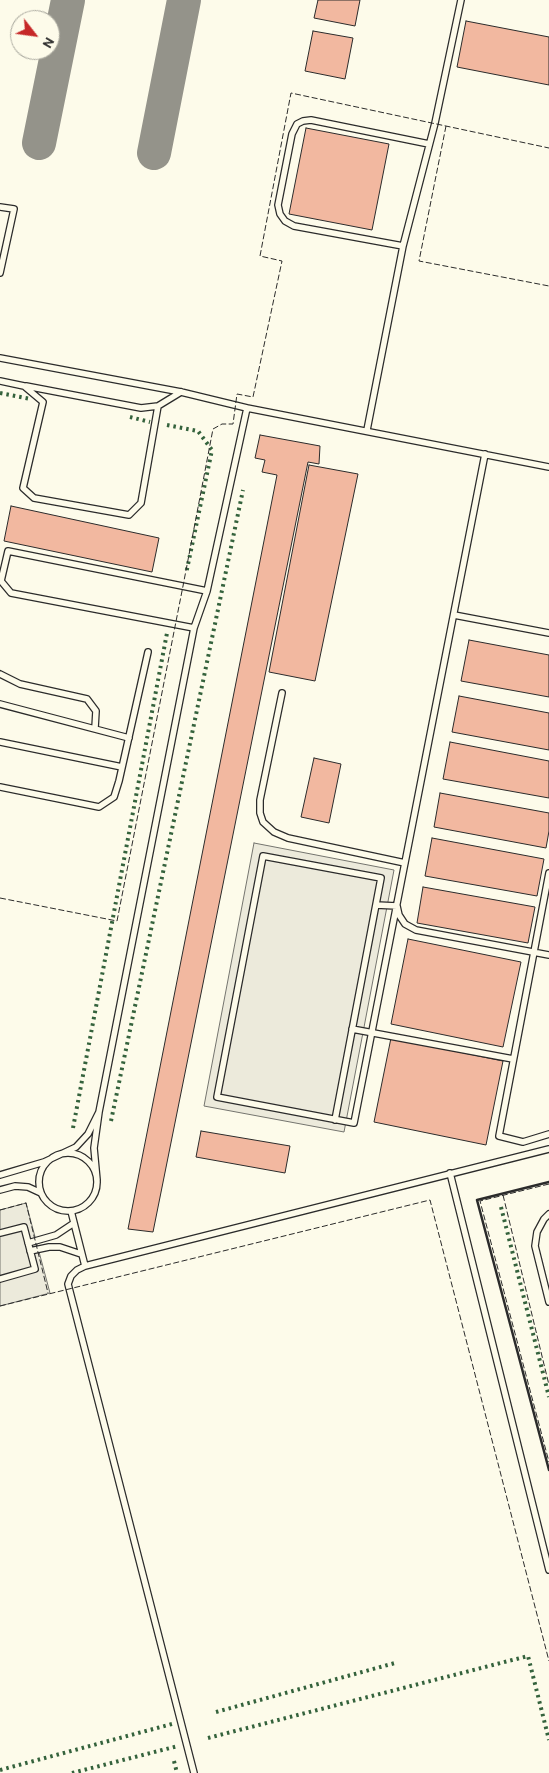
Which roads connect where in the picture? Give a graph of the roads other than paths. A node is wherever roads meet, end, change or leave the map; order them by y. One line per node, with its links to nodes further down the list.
1 (460, 0): 2 (lane)
2 (429, 144): 4 (lane); 4 (lane)
3 (0, 207): 5 (lane)
4 (403, 246): 12 (lane)
5 (0, 273)
6 (0, 358): 9 (lane)
7 (0, 381): 8 (lane)
8 (24, 386): 10 (lane); 10 (lane)
9 (181, 392): 10 (lane); 11 (lane)
10 (158, 406)
11 (247, 408): 12 (lane); 15 (lane)
12 (367, 430): 13 (lane)
13 (485, 454): 14 (lane); 16 (lane)
14 (549, 467)
15 (207, 591): 17 (lane); 17 (lane)
16 (454, 615): 18 (lane); 28 (lane)
17 (194, 628): 37 (lane)
18 (549, 633)
19 (148, 652): 24 (lane)
20 (0, 674): 23 (lane)
21 (282, 693): 28 (lane)
22 (0, 704): 23 (lane)
23 (95, 728): 24 (lane)
24 (129, 738): 26 (lane)
25 (0, 742): 26 (lane)
26 (122, 767): 27 (lane)
27 (0, 787)
28 (406, 863): 31 (lane)
29 (549, 873): 32 (lane)
30 (376, 904): 31 (lane); 34 (lane); 38 (lane)
31 (397, 906): 32 (lane); 35 (lane)
32 (534, 952): 33 (lane); 36 (lane)
33 (549, 955)
34 (352, 1029): 35 (lane); 38 (lane)
35 (372, 1032): 36 (lane); 38 (lane)
36 (513, 1059): 39 (lane)
37 (99, 1112): 41 (lane); 44 (lane)
38 (335, 1120)
39 (549, 1134)
40 (549, 1149): 42 (lane)
41 (57, 1156): 43 (lane); 44 (lane); 46 (lane)
42 (450, 1173): 54 (lane); 57 (lane)
43 (0, 1175)
44 (96, 1180): 47 (lane)
45 (0, 1190): 46 (lane)
46 (41, 1194): 47 (lane)
47 (71, 1211): 49 (lane)
48 (549, 1214): 56 (lane)
49 (74, 1224): 51 (lane); 53 (lane)
50 (0, 1233): 51 (lane)
51 (28, 1243): 52 (lane)
52 (30, 1251): 53 (lane); 55 (lane)
53 (82, 1254): 54 (lane)
54 (84, 1266): 58 (lane)
55 (0, 1279)
56 (549, 1302)
57 (549, 1570)
58 (194, 1773)

